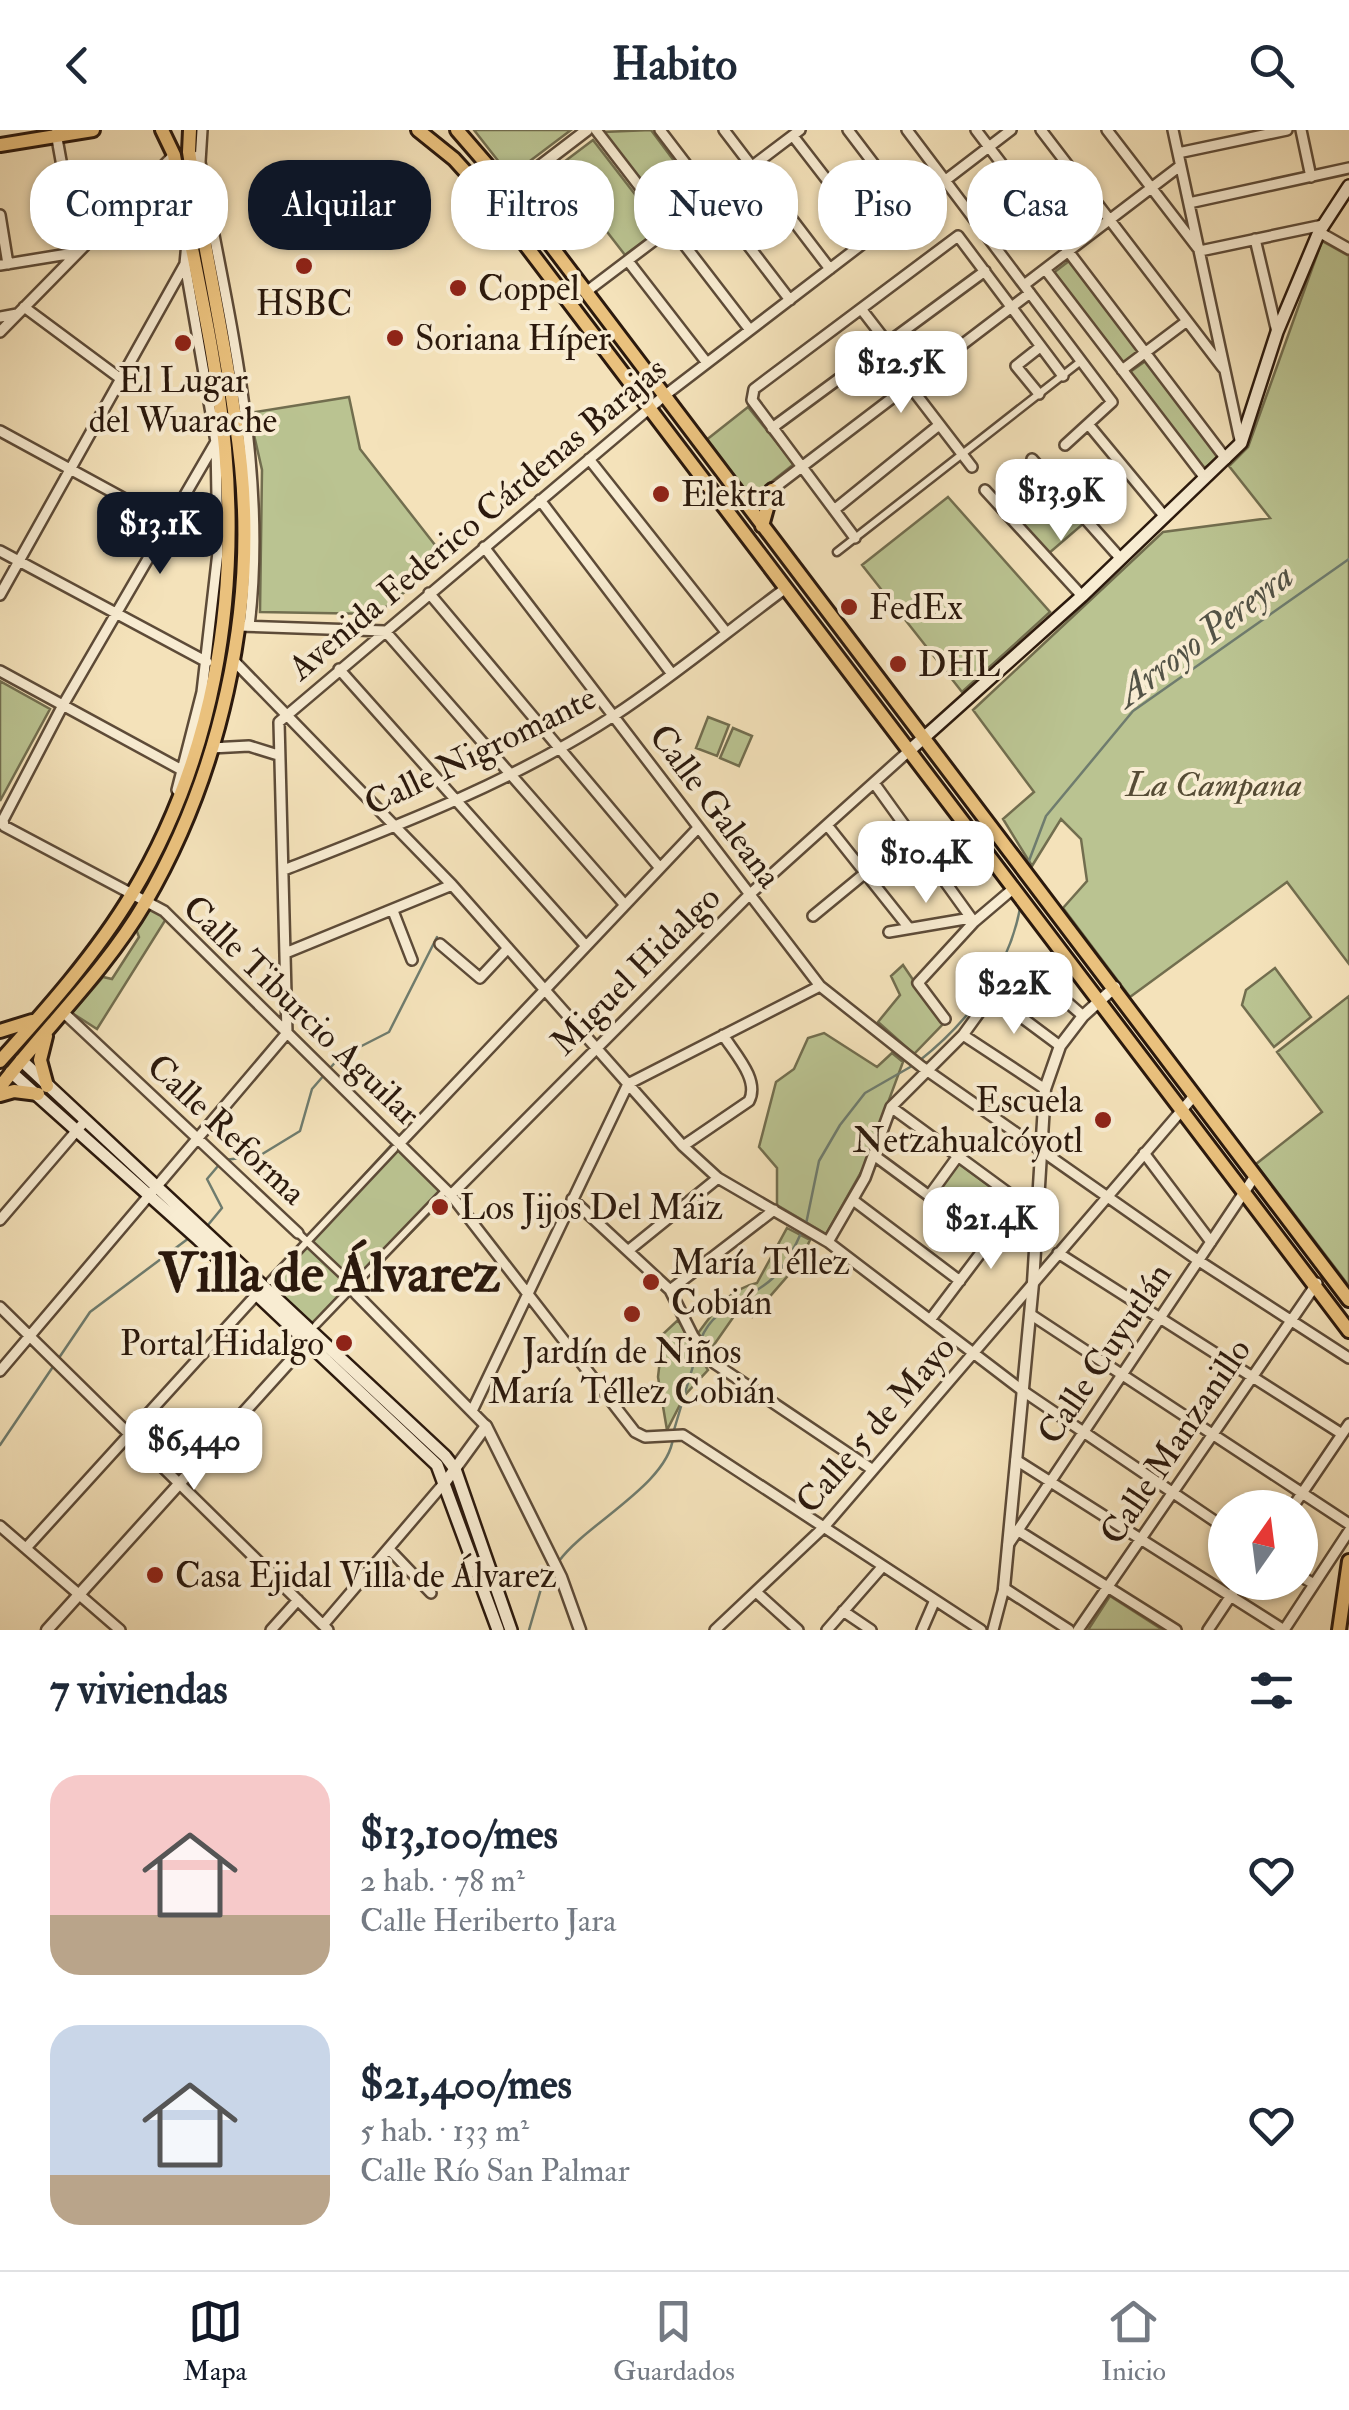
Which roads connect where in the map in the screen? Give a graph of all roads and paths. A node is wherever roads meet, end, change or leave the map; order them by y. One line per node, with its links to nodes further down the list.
1 (93, 130): 20 (main road)
2 (163, 130): 3 (main road); 25 (main road)
3 (188, 130): 25 (main road)
4 (202, 130): 25 (street)
5 (418, 130): 28 (main road)
6 (457, 130): 29 (main road)
7 (587, 130): 30 (street)
8 (596, 130): 41 (street)
9 (660, 130): 31 (street)
10 (724, 130): 32 (street)
11 (848, 130): 34 (street)
12 (906, 130): 35 (street)
13 (976, 130): 23 (street)
14 (1011, 130): 23 (street, Avenida Federico Cárdenas Barajas)
15 (1041, 130): 47 (street)
16 (1107, 130): 44 (street)
17 (1287, 130): 24 (street)
18 (1301, 130): 39 (street)
19 (1173, 131): 24 (street)
20 (56, 133): 22 (main road); 62 (street)
21 (796, 133): 33 (street); 36 (street)
22 (0, 145)
23 (989, 147): 40 (street, Avenida Federico Cárdenas Barajas); 63 (street)
24 (1178, 153): 37 (street)
25 (188, 157): 26 (main road); 27 (street); 62 (street)
26 (189, 160)
27 (189, 160)
28 (455, 160)
29 (483, 160)
30 (548, 160)
31 (682, 160)
32 (747, 160)
33 (761, 160)
34 (871, 160)
35 (929, 160)
36 (818, 164)
37 (1180, 166): 44 (street); 45 (street)
38 (1349, 168): 39 (street)
39 (1311, 177): 45 (street)
40 (947, 179)
41 (634, 180)
42 (947, 184): 71 (street)
43 (1349, 186): 49 (main road)
44 (1151, 188): 47 (street); 64 (street)
45 (1189, 203): 64 (street)
46 (0, 215): 66 (street)
47 (1110, 220): 63 (street); 78 (street)
48 (798, 227): 68 (street)
49 (1321, 228): 50 (street); 51 (street); 81 (main road)
50 (1256, 239): 64 (street); 81 (street)
51 (1349, 249)
52 (186, 250): 67 (street)
53 (192, 250): 100 (main road)
54 (203, 250): 100 (main road)
55 (216, 250): 94 (street)
56 (529, 250): 95 (main road)
57 (554, 250): 72 (main road)
58 (642, 250): 65 (street)
59 (688, 250): 79 (street)
60 (751, 250): 73 (street)
61 (855, 250): 68 (street, Avenida Federico Cárdenas Barajas)
62 (76, 251): 66 (street); 76 (street)
63 (1068, 251): 69 (street); 84 (street)
64 (1200, 251): 88 (street)
65 (628, 261): 72 (street); 86 (street)
66 (4, 264)
67 (185, 264): 90 (street); 100 (street)
68 (830, 269): 73 (street, Avenida Federico Cárdenas Barajas)
69 (1044, 269): 71 (street); 87 (street)
70 (984, 270): 74 (street); 75 (street); 82 (street)
71 (1027, 289): 74 (street); 85 (street)
72 (586, 292): 93 (main road)
73 (790, 300): 79 (street, Avenida Federico Cárdenas Barajas)
74 (1011, 308): 83 (street); 91 (street)
75 (862, 310): 82 (street); 98 (street)
76 (20, 311): 77 (street); 80 (street); 90 (street)
77 (0, 316)
78 (1186, 321): 84 (street); 88 (street)
79 (750, 330): 86 (street, Avenida Federico Cárdenas Barajas)
80 (0, 332)
81 (1277, 332): 101 (main road)
82 (886, 342): 91 (street); 98 (street)
83 (1040, 347): 89 (street); 92 (street)
84 (1145, 353): 87 (street); 105 (street)
85 (1081, 361): 89 (street); 96 (street)
86 (707, 363): 93 (street, Avenida Federico Cárdenas Barajas)
87 (1122, 370): 110 (street)
88 (1224, 370): 101 (street)
89 (1063, 376): 92 (street)
90 (121, 379): 109 (street)
91 (912, 383): 97 (street); 108 (street)
92 (1039, 394): 103 (street)
93 (664, 396): 95 (street, Avenida Federico Cárdenas Barajas); 115 (main road)
94 (243, 400): 100 (main road); 134 (street)
95 (649, 409): 104 (street, Avenida Federico Cárdenas Barajas); 128 (main road)
96 (1088, 424): 102 (street); 117 (street)
97 (939, 426): 103 (street); 116 (street)
98 (772, 428): 108 (street)
99 (0, 431): 109 (street)
100 (224, 432): 119 (street); 134 (main road); 138 (street); 154 (main road)
101 (1241, 443): 105 (main road)
102 (1065, 445)
103 (963, 455): 107 (street); 121 (street)
104 (589, 459): 114 (street, Avenida Federico Cárdenas Barajas); 136 (street)
105 (1226, 459): 110 (main road)
106 (1032, 460): 111 (street)
107 (972, 467)
108 (801, 468): 112 (street); 116 (street)
109 (70, 470): 119 (street); 126 (street)
110 (1205, 478): 117 (main road)
111 (1052, 485): 118 (street); 125 (street)
112 (772, 490): 115 (street); 120 (main road)
113 (985, 490): 118 (street)
114 (540, 500): 122 (street, Avenida Federico Cárdenas Barajas); 141 (street)
115 (749, 507): 120 (main road)
116 (834, 510): 121 (street)
117 (1165, 516): 125 (main road)
118 (1012, 518): 131 (street)
119 (169, 523): 133 (street)
120 (762, 526): 127 (main road)
121 (855, 538): 124 (street)
122 (484, 547): 129 (street, Avenida Federico Cárdenas Barajas); 144 (street, Calle Galeana)
123 (0, 551): 126 (street)
124 (838, 552)
125 (1121, 559): 131 (main road)
126 (19, 561): 130 (street); 133 (street)
127 (811, 587): 132 (main road); 145 (main road)
128 (786, 588): 132 (main road); 136 (street, Calle Nigromante)
129 (429, 594): 135 (street, Avenida Federico Cárdenas Barajas); 147 (street)
130 (0, 596)
131 (1082, 596): 145 (main road)
132 (797, 601): 148 (main road)
133 (116, 613): 138 (street); 142 (street)
134 (243, 626): 135 (street); 137 (main road)
135 (385, 630): 139 (street, Avenida Federico Cárdenas Barajas); 151 (street)
136 (726, 632): 141 (street, Calle Nigromante)
137 (233, 660): 143 (street); 146 (main road)
138 (207, 662): 150 (street)
139 (339, 669): 143 (street, Avenida Federico Cárdenas Barajas); 153 (street)
140 (0, 670): 142 (street)
141 (672, 674): 144 (street, Calle Nigromante)
142 (63, 705): 150 (street); 164 (street, Calle Tiburcio Aguilar)
143 (285, 714): 149 (street); 156 (street, Avenida Federico Cárdenas Barajas)
144 (614, 716): 147 (street, Calle Nigromante); 157 (street, Calle Galeana)
145 (925, 738): 148 (main road); 178 (main road)
146 (211, 748): 149 (street); 165 (main road)
147 (559, 748): 151 (street, Calle Nigromante); 158 (street)
148 (910, 750): 152 (street, Miguel Hidalgo); 162 (main road)
149 (278, 755): 159 (street)
150 (180, 768): 154 (street)
151 (510, 774): 153 (street, Calle Nigromante); 166 (street)
152 (874, 783): 155 (street, Miguel Hidalgo); 169 (street)
153 (456, 800): 156 (street, Calle Nigromante); 173 (street)
154 (175, 808): 164 (main road)
155 (827, 825): 160 (street); 163 (street, Miguel Hidalgo)
156 (396, 826): 159 (street, Calle Nigromante); 161 (street, Avenida Federico Cárdenas Barajas)
157 (697, 829): 158 (street); 163 (street, Calle Galeana)
158 (660, 868): 166 (street)
159 (284, 870): 175 (street)
160 (864, 874): 168 (street); 170 (street)
161 (452, 885): 167 (street); 174 (street, Avenida Federico Cárdenas Barajas)
162 (1015, 890): 169 (street); 181 (main road)
163 (749, 894): 177 (street, Calle Galeana); 192 (street, Miguel Hidalgo)
164 (132, 895): 165 (street, Calle Tiburcio Aguilar); 184 (main road)
165 (146, 902): 182 (main road); 188 (street, Calle Tiburcio Aguilar)
166 (625, 905): 173 (street)
167 (393, 911): 175 (street); 176 (street)
168 (813, 916)
169 (972, 920): 170 (street); 185 (street)
170 (909, 928): 171 (street)
171 (888, 932)
172 (440, 944): 174 (street)
173 (586, 946): 179 (street)
174 (508, 948): 179 (street, Avenida Federico Cárdenas Barajas)
175 (288, 952): 188 (street)
176 (412, 960)
177 (820, 986): 189 (street); 195 (street, Calle Galeana)
178 (1115, 987): 181 (street); 202 (main road)
179 (545, 990): 192 (street, Avenida Federico Cárdenas Barajas); 207 (street)
180 (993, 996): 183 (street); 190 (street); 191 (street)
181 (1098, 1000): 183 (street); 204 (main road)
182 (63, 1012): 186 (main road); 206 (street, Calle Reforma)
183 (1082, 1016): 191 (street)
184 (38, 1018): 187 (main road); 193 (main road)
185 (945, 1019)
186 (50, 1026): 193 (main road); 200 (main road)
187 (0, 1031)
188 (286, 1034): 206 (street); 207 (street, Calle Tiburcio Aguilar)
189 (724, 1035): 197 (street); 208 (street)
190 (963, 1035): 195 (street); 199 (street)
191 (1060, 1046): 199 (street)
192 (596, 1048): 197 (street, Avenida Federico Cárdenas Barajas); 217 (street, Miguel Hidalgo)
193 (10, 1050): 194 (main road); 196 (main road); 200 (main road)
194 (0, 1061): 196 (main road)
195 (925, 1068): 203 (street); 209 (street, Calle Galeana)
196 (11, 1072): 198 (main road); 200 (main road)
197 (628, 1084): 208 (street, Avenida Federico Cárdenas Barajas); 220 (street)
198 (0, 1087)
199 (1045, 1089): 209 (street)
200 (42, 1090): 201 (main road); 205 (main road)
201 (0, 1095)
202 (1194, 1096): 204 (street, Calle 5 de Mayo); 213 (main road)
203 (891, 1107): 211 (street); 212 (street)
204 (1182, 1108): 210 (street, Calle 5 de Mayo); 216 (main road)
205 (81, 1125): 215 (main road); 225 (street)
206 (197, 1138): 215 (street); 227 (street, Calle Reforma)
207 (397, 1146): 217 (street, Calle Tiburcio Aguilar); 228 (street)
208 (684, 1146): 214 (street, Avenida Federico Cárdenas Barajas)
209 (1042, 1149): 218 (street, Calle Galeana); 224 (street)
210 (1144, 1153): 218 (street, Calle 5 de Mayo); 231 (street)
211 (875, 1156): 219 (street); 221 (street)
212 (958, 1156): 219 (street); 222 (street)
213 (1255, 1176): 216 (street, Calle Cuyutlán); 243 (main road)
214 (718, 1178): 223 (street, Avenida Federico Cárdenas Barajas); 232 (street)
215 (153, 1190): 226 (main road); 251 (street)
216 (1245, 1191): 231 (street, Calle Cuyutlán); 238 (main road)
217 (446, 1193): 239 (street); 241 (street, Calle Tiburcio Aguilar)
218 (1108, 1195): 233 (street, Calle 5 de Mayo); 234 (street, Calle Galeana)
219 (929, 1196): 230 (street)
220 (572, 1199): 232 (street); 241 (street)
221 (853, 1200): 229 (street); 236 (street)
222 (1020, 1202): 224 (street); 230 (street)
223 (774, 1210): 229 (street, Avenida Federico Cárdenas Barajas); 240 (street)
224 (1037, 1214): 237 (street)
225 (0, 1220)
226 (199, 1232): 242 (main road); 250 (main road)
227 (298, 1233): 228 (street, Calle Reforma)
228 (307, 1242): 235 (street); 239 (street, Calle Reforma)
229 (828, 1242): 247 (street, Avenida Federico Cárdenas Barajas)
230 (990, 1242): 236 (street)
231 (1211, 1242): 234 (street, Calle Cuyutlán)
232 (629, 1250): 240 (street)
233 (1058, 1253): 237 (street, Calle 5 de Mayo); 246 (street)
234 (1199, 1260): 246 (street, Calle Cuyutlán); 248 (street, Calle Galeana)
235 (270, 1281)
236 (960, 1281): 247 (street)
237 (1033, 1283): 245 (street); 252 (street, Calle 5 de Mayo)
238 (1317, 1283): 248 (street, Calle Manzanillo); 249 (main road)
239 (354, 1289): 250 (street); 258 (street)
240 (670, 1290): 267 (street)
241 (527, 1292): 258 (street); 277 (street, Calle Tiburcio Aguilar)
242 (258, 1294): 250 (main road); 261 (street)
243 (1349, 1300)
244 (0, 1307): 251 (street)
245 (1030, 1314): 255 (street); 257 (street)
246 (1160, 1318): 255 (street, Calle Cuyutlán); 256 (street)
247 (930, 1320): 252 (street, Avenida Federico Cárdenas Barajas)
248 (1292, 1320): 253 (street, Calle Galeana); 256 (street, Calle Manzanillo)
249 (1349, 1331)
250 (313, 1333): 266 (main road); 268 (street); 269 (main road)
251 (30, 1337): 254 (street); 261 (street)
252 (973, 1353): 257 (street, Avenida Federico Cárdenas Barajas); 267 (street, Calle 5 de Mayo)
253 (1349, 1358)
254 (0, 1372)
255 (1122, 1374): 262 (street, Calle Cuyutlán); 263 (street)
256 (1252, 1377): 263 (street, Calle Manzanillo); 264 (street)
257 (1023, 1391): 262 (street, Avenida Federico Cárdenas Barajas); 265 (street)
258 (472, 1411): 260 (street)
259 (1349, 1424): 264 (street)
260 (486, 1426): 266 (street); 305 (street)
261 (130, 1432): 268 (street); 281 (street)
262 (1082, 1434): 270 (street, Calle Cuyutlán); 273 (street, Avenida Federico Cárdenas Barajas)
263 (1213, 1434): 271 (street); 273 (street, Calle Manzanillo)
264 (1342, 1434): 272 (street)
265 (1016, 1460): 270 (street); 278 (street)
266 (455, 1469): 269 (street); 304 (main road)
267 (872, 1470): 277 (street, Calle 5 de Mayo)
268 (179, 1480): 291 (street); 293 (street)
269 (446, 1482): 282 (street); 303 (main road)
270 (1050, 1482): 278 (street, Calle Cuyutlán); 280 (street)
271 (1299, 1490)
272 (1303, 1490)
273 (1172, 1494): 275 (street, Avenida Federico Cárdenas Barajas); 280 (street, Calle Manzanillo)
274 (1318, 1504): 279 (street)
275 (1208, 1517)
276 (0, 1526): 281 (street)
277 (824, 1527): 285 (street); 290 (street, Calle 5 de Mayo)
278 (1014, 1528): 288 (street); 289 (street)
279 (1349, 1528): 283 (street)
280 (1141, 1539): 287 (street); 288 (street, Calle Manzanillo)
281 (26, 1548): 291 (street)
282 (390, 1550): 292 (street); 299 (street)
283 (1334, 1554): 284 (street); 286 (street)
284 (1349, 1562): 318 (main road)
285 (883, 1566): 294 (street); 298 (street)
286 (1318, 1578)
287 (1208, 1581)
288 (1108, 1587): 314 (street, Calle Manzanillo); 315 (street)
289 (1004, 1588): 312 (street); 313 (street)
290 (756, 1592): 306 (street, Calle 5 de Mayo); 307 (street)
291 (79, 1593): 300 (street); 301 (street)
292 (432, 1593)
293 (298, 1600): 299 (street); 302 (street)
294 (935, 1600): 310 (street); 311 (street)
295 (1228, 1600): 316 (street)
296 (1237, 1600): 317 (street)
297 (1304, 1600): 317 (street)
298 (843, 1612): 308 (street); 309 (street)
299 (326, 1628)
300 (46, 1630)
301 (120, 1630)
302 (271, 1630)
303 (498, 1630)
304 (511, 1630)
305 (580, 1630)
306 (715, 1630)
307 (798, 1630)
308 (827, 1630)
309 (872, 1630)
310 (922, 1630)
311 (980, 1630)
312 (993, 1630)
313 (1070, 1630)
314 (1078, 1630)
315 (1176, 1630)
316 (1208, 1630)
317 (1284, 1630)
318 (1339, 1630)

